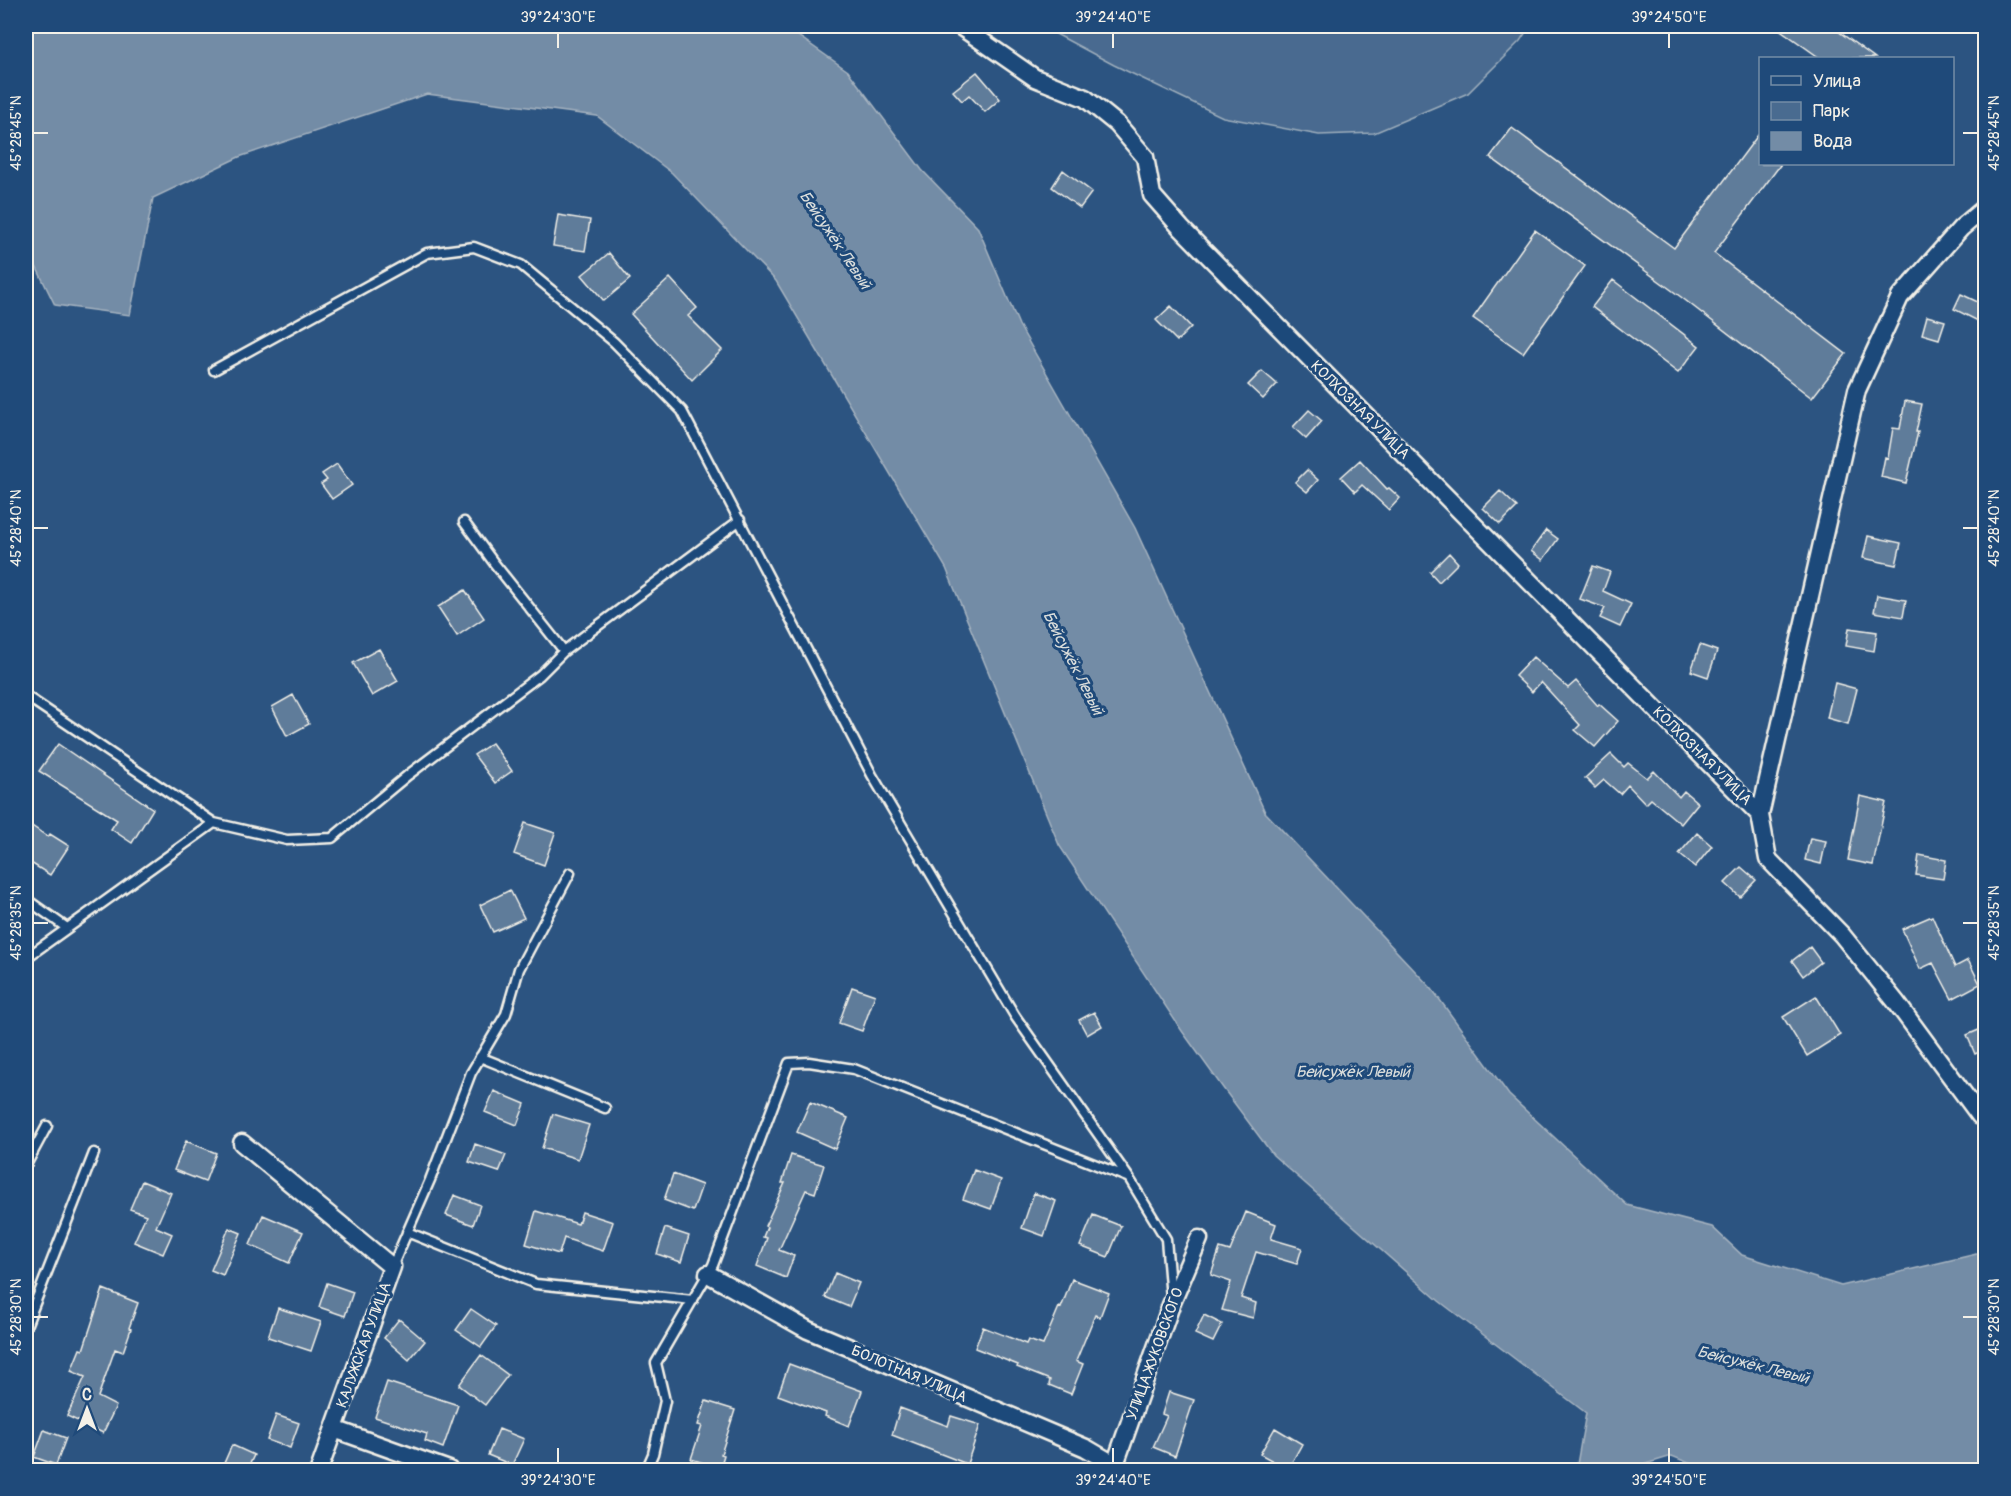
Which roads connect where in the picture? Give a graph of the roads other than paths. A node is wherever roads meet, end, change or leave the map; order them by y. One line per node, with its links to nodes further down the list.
1 (960, 26): 8 (street, КОЛХОЗНАЯ УЛИЦА)
2 (1986, 207): 8 (street, КОЛХОЗНАЯ УЛИЦА)
3 (214, 370): 4 (lane)
4 (740, 520): 6 (lane); 21 (lane)
5 (464, 522): 6 (lane)
6 (564, 651): 9 (lane)
7 (26, 696): 9 (lane)
8 (1760, 815): 16 (street, КОЛХОЗНАЯ УЛИЦА)
9 (214, 823): 12 (lane)
10 (570, 873): 14 (lane)
11 (26, 899): 12 (lane)
12 (67, 928): 13 (lane)
13 (26, 958)
14 (480, 1057): 15 (lane); 22 (lane)
15 (605, 1108)
16 (1980, 1116)
17 (47, 1126): 20 (lane)
18 (242, 1143): 24 (street, КАЛУЖСКАЯ УЛИЦА)
19 (94, 1153): 28 (lane)
20 (26, 1165)
21 (1129, 1178): 25 (lane); 27 (lane)
22 (407, 1232): 24 (lane); 26 (lane)
23 (1199, 1239): 27 (street, УЛИЦА ЖУКОВСКОГО)
24 (392, 1267): 29 (street, КАЛУЖСКАЯ УЛИЦА)
25 (708, 1274): 26 (lane); 30 (street, БОЛОТНАЯ УЛИЦА)
26 (693, 1299): 33 (lane)
27 (1171, 1305): 30 (street, УЛИЦА ЖУКОВСКОГО)
28 (26, 1326)
29 (334, 1429): 31 (street, КАЛУЖСКАЯ УЛИЦА); 32 (street)
30 (1114, 1468)
31 (319, 1470)
32 (449, 1470)
33 (646, 1470)

